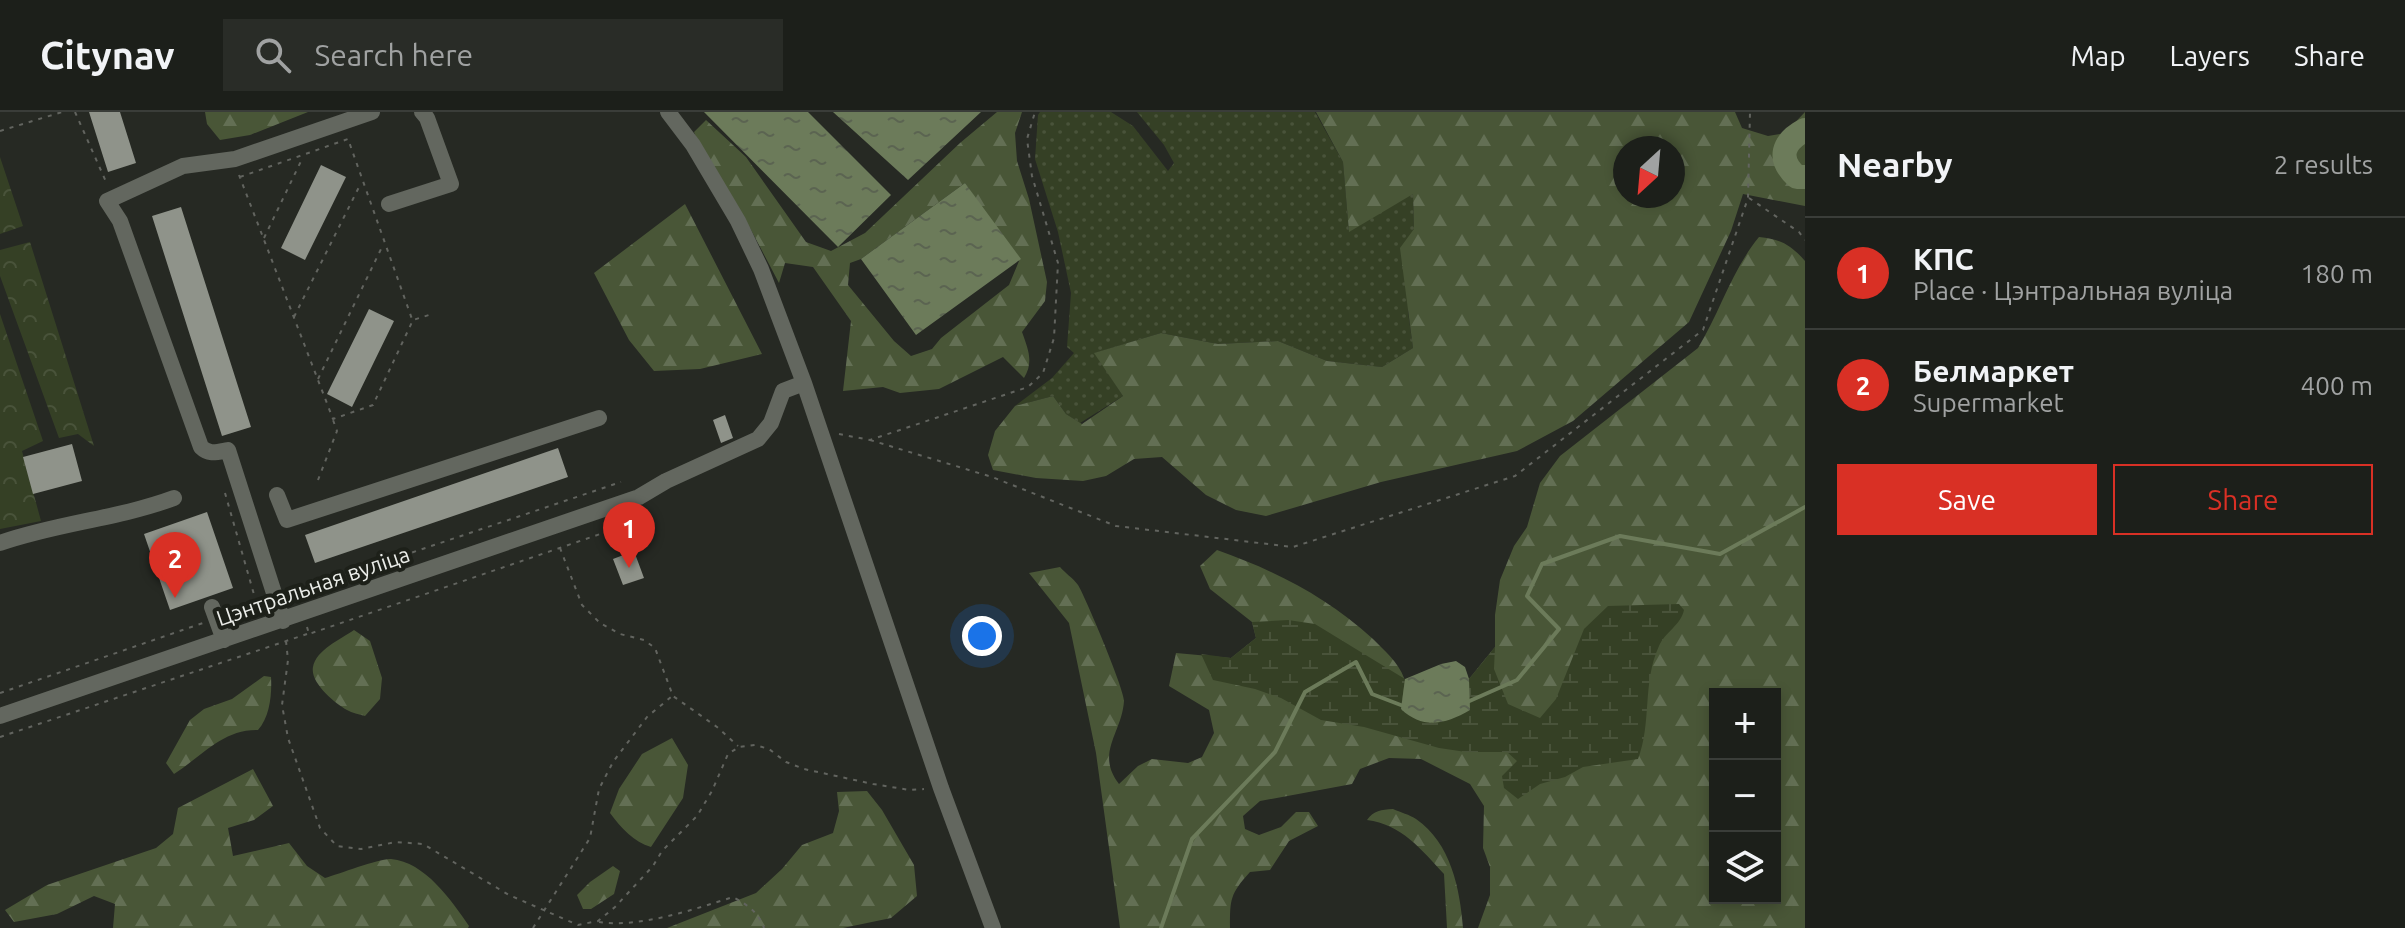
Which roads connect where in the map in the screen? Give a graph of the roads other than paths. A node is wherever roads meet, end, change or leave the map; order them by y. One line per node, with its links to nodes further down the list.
1 (372, 112): 11 (street)
2 (422, 112): 4 (street)
3 (668, 112): 5 (street)
4 (389, 204)
5 (804, 383): 11 (street, Цэнтральная вуліца); 14 (street)
6 (599, 418): 7 (street)
7 (277, 495)
8 (174, 498): 9 (street)
9 (0, 543)
10 (214, 613): 12 (street)
11 (283, 621): 12 (street, Цэнтральная вуліца)
12 (224, 640): 13 (street, Цэнтральная вуліца)
13 (0, 716)
14 (993, 928)

